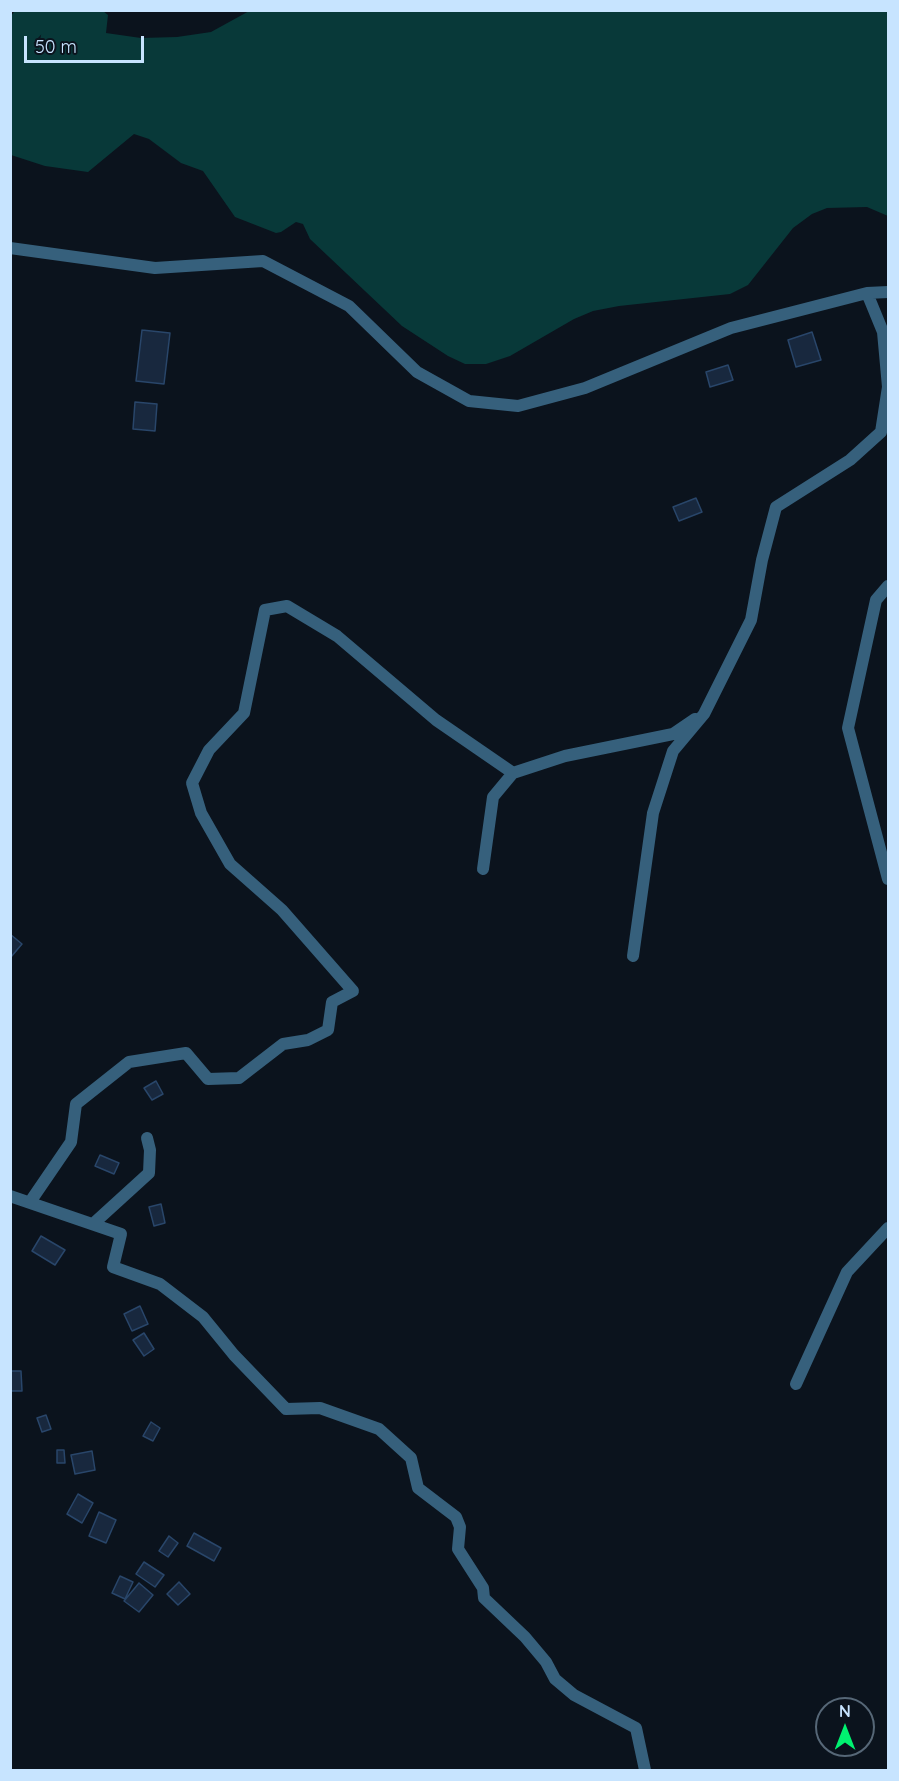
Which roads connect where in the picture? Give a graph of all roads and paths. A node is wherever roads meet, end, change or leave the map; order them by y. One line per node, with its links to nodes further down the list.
1 (10, 248): 2 (street)
2 (867, 292): 3 (street); 5 (street)
3 (888, 292)
4 (888, 586): 8 (street)
5 (704, 714): 6 (street); 9 (street)
6 (513, 773): 7 (street); 12 (street)
7 (483, 870)
8 (888, 879)
9 (633, 956)
10 (147, 1138): 13 (street)
11 (10, 1196): 12 (street)
12 (30, 1202): 13 (street)
13 (93, 1224): 16 (street)
14 (888, 1228): 15 (street)
15 (796, 1384)
16 (645, 1770)

